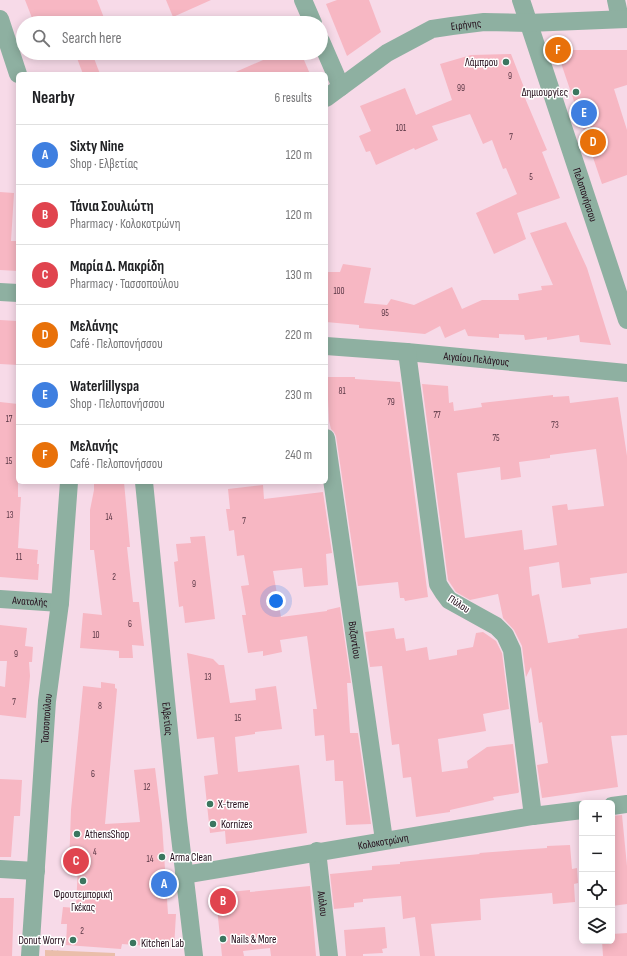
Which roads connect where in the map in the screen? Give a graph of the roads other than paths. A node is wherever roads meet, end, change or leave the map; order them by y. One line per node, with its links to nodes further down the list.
1 (303, 0): 4 (street)
2 (521, 0): 7 (street, Πελοπονήσσου)
3 (616, 0): 6 (street)
4 (310, 16)
5 (0, 18): 9 (street)
6 (624, 19): 7 (street, Ειρήνης)
7 (528, 23): 10 (street, Ειρήνης); 14 (street, Πελοπονήσσου)
8 (328, 57): 10 (street)
9 (17, 72)
10 (341, 87): 11 (street, Ειρήνης)
11 (328, 97)
12 (0, 292): 13 (street)
13 (16, 292)
14 (627, 320)
15 (328, 346): 16 (street, Αιγαίου Πελάγους)
16 (407, 352): 17 (street, Αιγαίου Πελάγους); 26 (street, Πύλου)
17 (627, 373)
18 (328, 452): 27 (street, Βυζαντίου)
19 (69, 484): 22 (street, Τασσοπούλου)
20 (144, 484): 31 (street, Ελβετίας)
21 (0, 599): 22 (street, Ανατολής)
22 (60, 603): 30 (street, Τασσοπούλου)
23 (627, 804): 24 (street)
24 (615, 806)
25 (579, 810): 26 (street, Κολοκοτρώνη)
26 (533, 816): 27 (street, Κολοκοτρώνη)
27 (384, 840): 28 (street, Κολοκοτρώνη)
28 (317, 851): 31 (street, Κολοκοτρώνη); 34 (street, Αιόλου)
29 (0, 870): 30 (street)
30 (36, 871): 32 (street, Τασσοπούλου)
31 (184, 875): 33 (street, Ελβετίας)
32 (30, 956)
33 (194, 956)
34 (329, 956)

